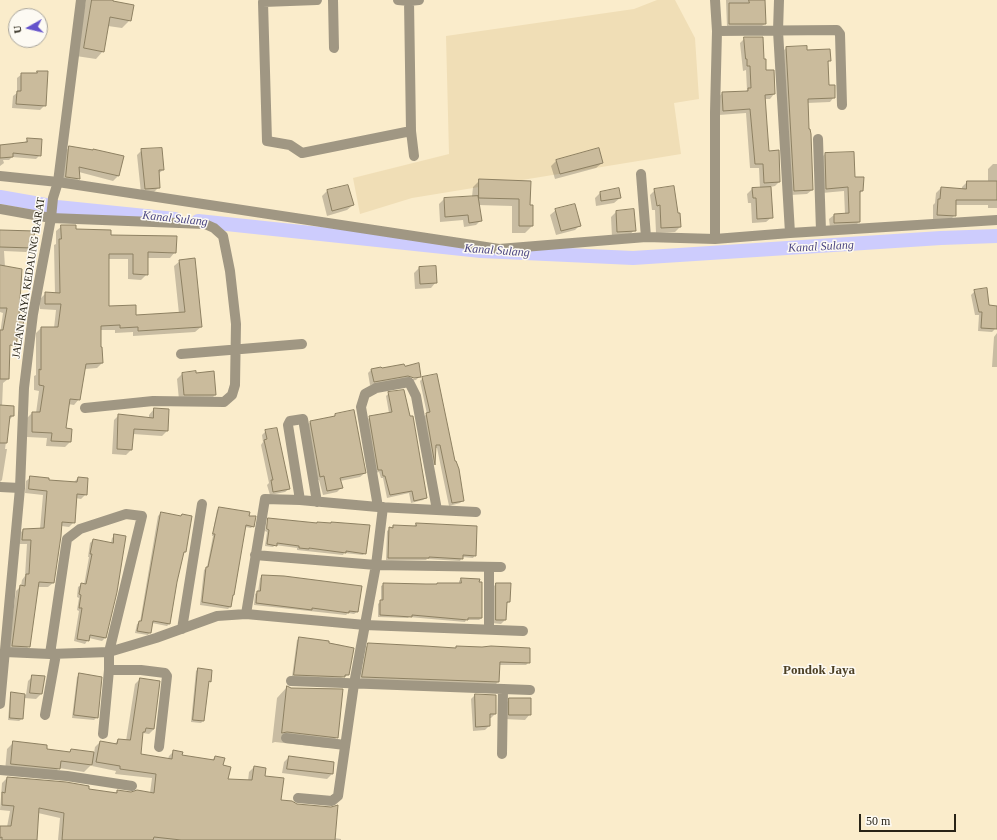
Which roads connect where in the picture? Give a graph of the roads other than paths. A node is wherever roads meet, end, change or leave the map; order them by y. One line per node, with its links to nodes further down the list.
1 (80, 0): 17 (street, JALAN RAYA KEDAUNG BARAT)
2 (317, 0): 12 (street)
3 (333, 0): 10 (street)
4 (398, 0): 7 (street)
5 (715, 0): 8 (street)
6 (779, 0): 9 (street)
7 (414, 1): 12 (street)
8 (718, 31): 9 (street); 24 (street)
9 (778, 31): 11 (street); 22 (street)
10 (334, 48)
11 (842, 105)
12 (411, 131): 14 (street)
13 (818, 139): 21 (street)
14 (414, 156)
15 (641, 174): 23 (street)
16 (0, 176): 17 (street)
17 (58, 182): 19 (street, JALAN RAYA KEDAUNG BARAT); 23 (street)
18 (0, 208): 19 (street)
19 (52, 210): 26 (street); 30 (street, JALAN RAYA KEDAUNG BARAT)
20 (997, 220): 21 (street)
21 (821, 231): 22 (street)
22 (790, 233): 24 (street)
23 (646, 237): 24 (street)
24 (715, 239)
25 (302, 344): 26 (street)
26 (236, 350): 27 (street); 28 (street)
27 (181, 354)
28 (85, 408)
29 (0, 487): 30 (street)
30 (20, 488): 42 (street, JALAN RAYA KEDAUNG BARAT)
31 (300, 500): 32 (street); 32 (street); 37 (street)
32 (317, 502): 34 (street)
33 (202, 504): 44 (street)
34 (380, 507): 35 (street); 35 (street); 38 (street)
35 (437, 510): 36 (street)
36 (476, 512)
37 (255, 555): 38 (street); 41 (street)
38 (376, 565): 39 (street); 43 (street)
39 (489, 567): 40 (street); 45 (street)
40 (501, 567)
41 (246, 614): 43 (street); 44 (street)
42 (4, 624): 47 (street, JALAN RAYA KEDAUNG BARAT)
43 (365, 625): 45 (street); 52 (street)
44 (182, 629): 48 (street)
45 (489, 629): 46 (street)
46 (523, 631)
47 (5, 652): 49 (street); 55 (street, JALAN RAYA KEDAUNG BARAT)
48 (109, 652): 49 (street); 49 (street); 50 (street)
49 (53, 654): 56 (street)
50 (109, 670): 57 (street); 60 (street)
51 (291, 681): 52 (street)
52 (354, 684): 53 (street); 59 (street)
53 (503, 690): 54 (street); 61 (street)
54 (530, 690)
55 (0, 704)
56 (45, 715)
57 (103, 734)
58 (286, 738): 59 (street)
59 (345, 745): 64 (street)
60 (159, 747)
61 (502, 754)
62 (0, 770): 63 (street)
63 (132, 786)
64 (298, 798)

